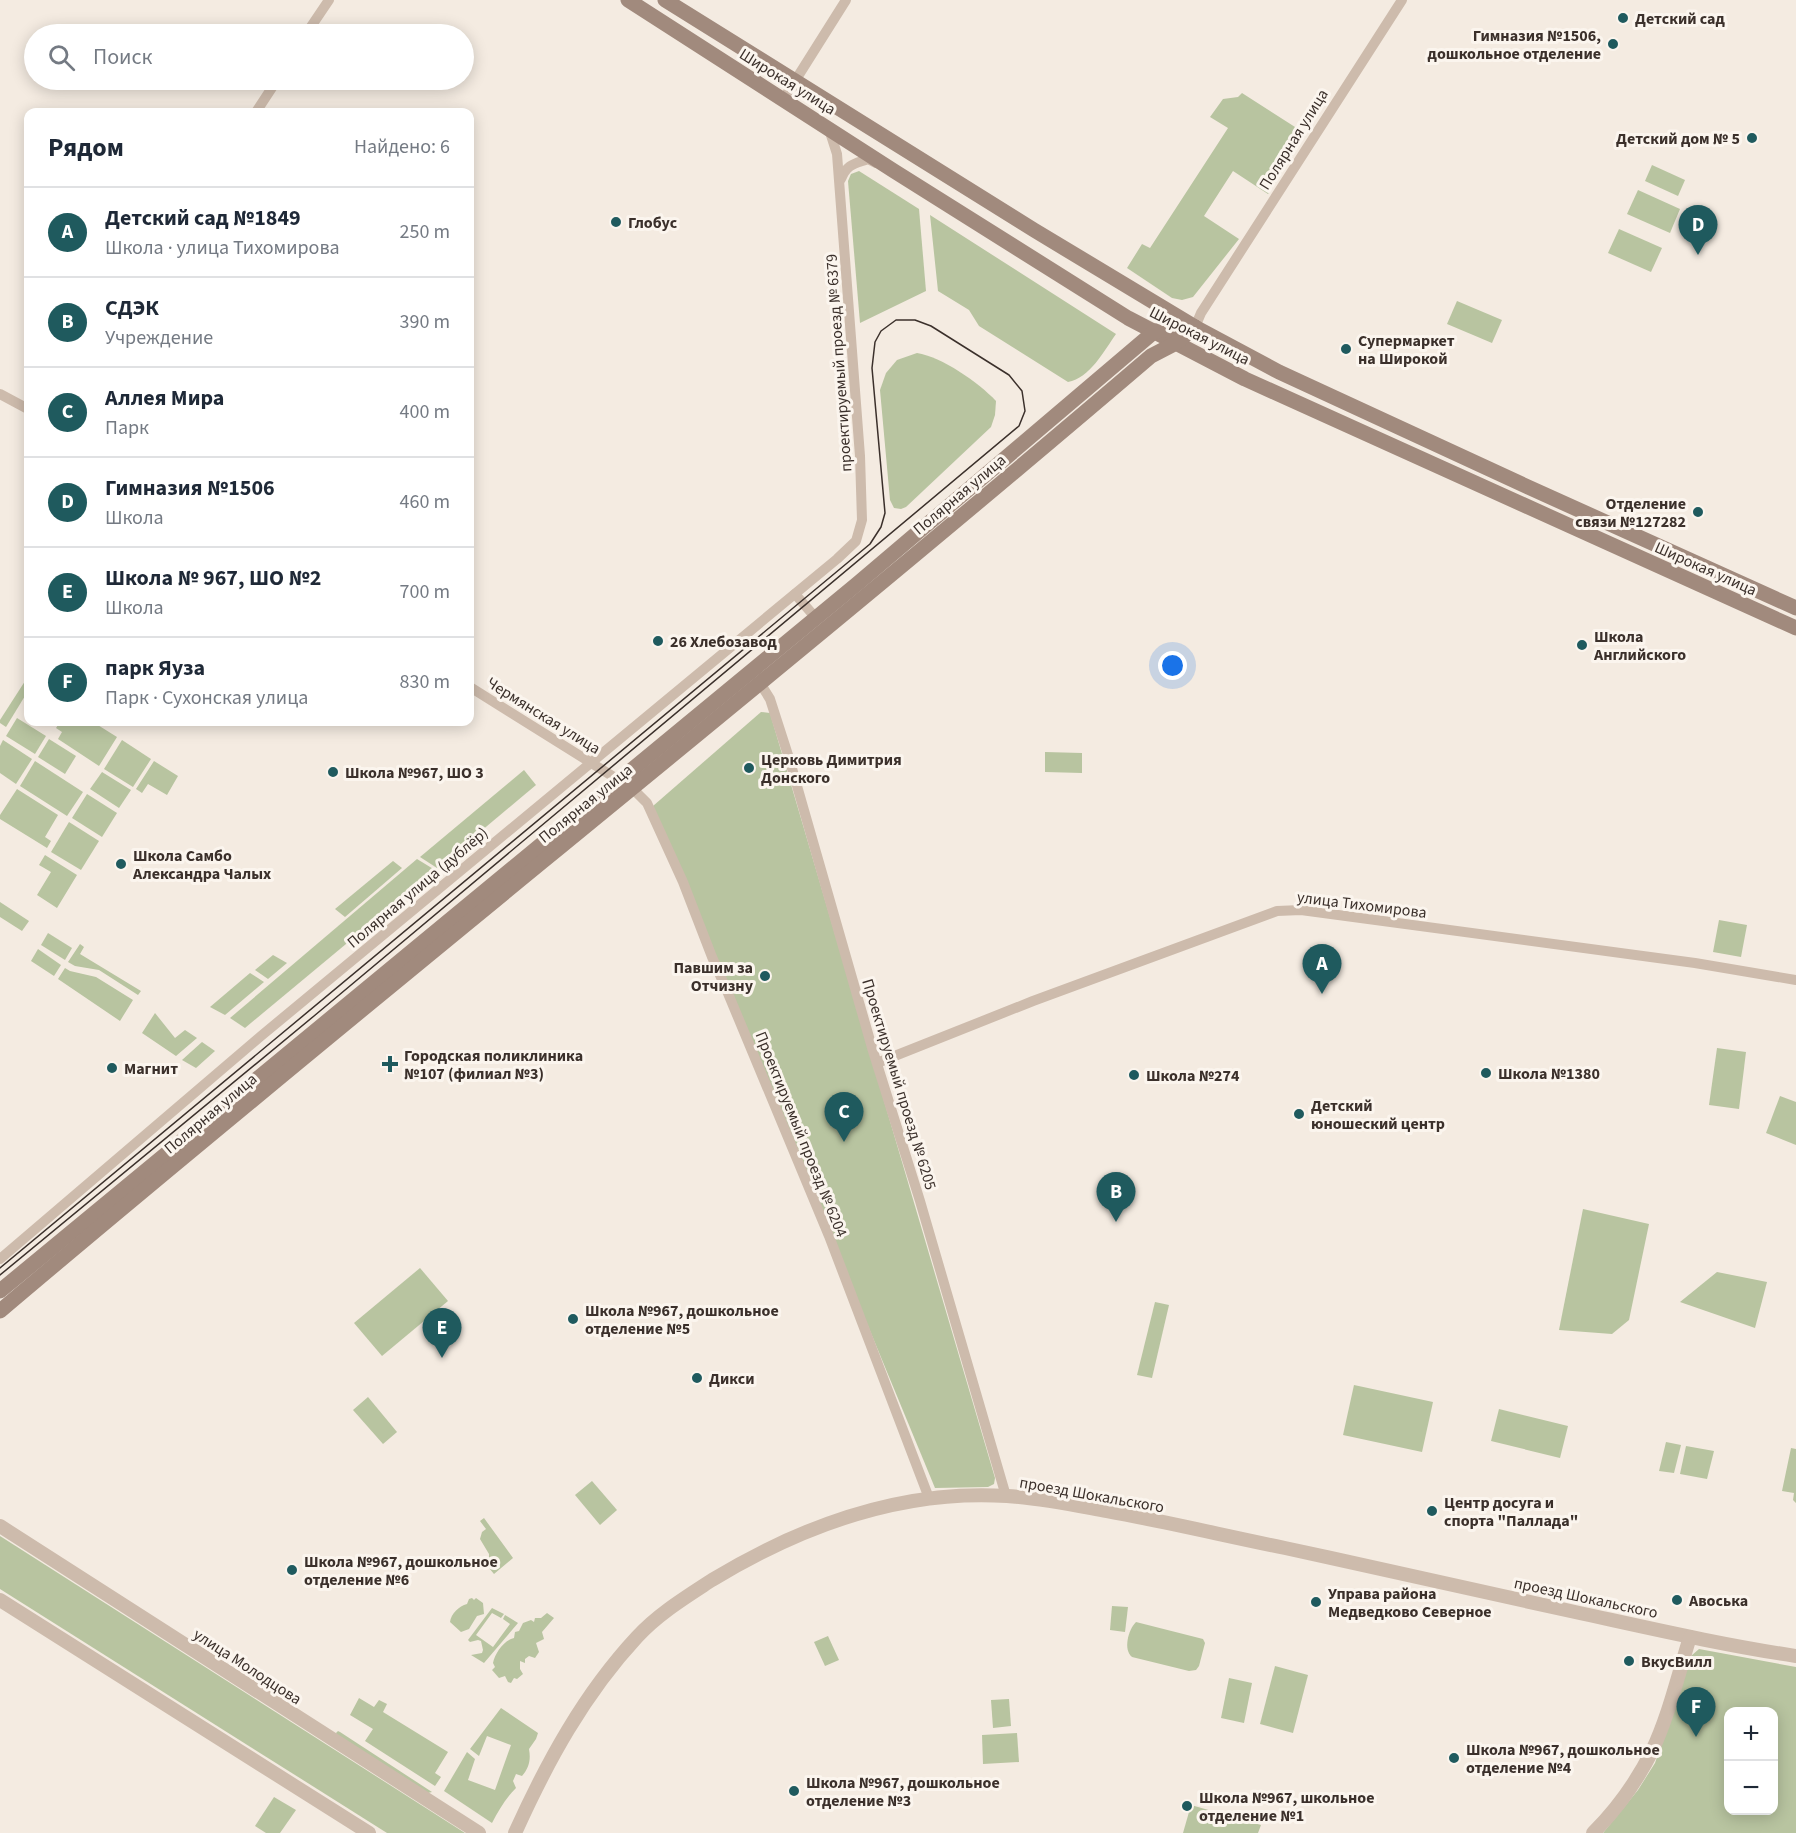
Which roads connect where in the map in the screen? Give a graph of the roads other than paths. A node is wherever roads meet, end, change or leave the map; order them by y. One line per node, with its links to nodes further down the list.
1 (329, 0): 6 (street)
2 (628, 0): 9 (main road, Широкая улица)
3 (665, 0): 7 (main road, Широкая улица)
4 (846, 0): 7 (street)
5 (1402, 0): 14 (street, Полярная улица)
6 (313, 24)
7 (795, 82): 9 (street); 14 (main road, Широкая улица)
8 (270, 90): 10 (street)
9 (783, 100): 11 (main road, Широкая улица)
10 (259, 108)
11 (829, 129): 12 (main road, Широкая улица); 13 (street, проектируемый проезд № 6379)
12 (894, 171): 13 (street); 15 (main road, Широкая улица)
13 (840, 182): 19 (street, проектируемый проезд № 6379)
14 (1195, 327): 15 (main road); 16 (main road, Полярная улица); 20 (main road, Широкая улица)
15 (1155, 331): 16 (main road, Широкая улица); 26 (main road, Полярная улица)
16 (1176, 343): 21 (main road, Широкая улица); 28 (main road, Полярная улица)
17 (0, 394): 18 (street)
18 (24, 407)
19 (856, 541): 24 (street, Полярная улица (дублёр))
20 (1658, 546): 21 (street); 22 (main road, Широкая улица)
21 (1650, 562): 23 (main road, Широкая улица)
22 (1709, 569): 23 (street); 25 (main road, Широкая улица)
23 (1702, 586): 27 (main road, Широкая улица)
24 (795, 594): 26 (street); 30 (street, Полярная улица (дублёр))
25 (1796, 608)
26 (815, 617): 31 (main road, Полярная улица)
27 (1796, 628)
28 (760, 683): 32 (main road, Полярная улица); 34 (street, Проектируемый проезд № 6205)
29 (474, 689): 30 (street, Чермянская улица)
30 (591, 762): 31 (street, Чермянская улица); 35 (street, Полярная улица (дублёр))
31 (618, 780): 32 (street, Чермянская улица); 36 (main road, Полярная улица)
32 (633, 789): 37 (main road, Полярная улица); 39 (street, Проектируемый проезд № 6204)
33 (1796, 980): 34 (street, улица Тихомирова)
34 (877, 1063): 38 (street, Проектируемый проезд № 6205)
35 (0, 1259)
36 (0, 1292)
37 (0, 1311)
38 (1006, 1496): 39 (street, проезд Шокальского); 42 (street, проезд Шокальского)
39 (929, 1498): 46 (street, проезд Шокальского)
40 (0, 1526): 45 (street, улица Молодцова)
41 (0, 1600): 44 (street)
42 (1690, 1637): 43 (street, проезд Шокальского); 47 (street)
43 (1796, 1656)
44 (369, 1833)
45 (479, 1833)
46 (515, 1833)
47 (1593, 1833)

